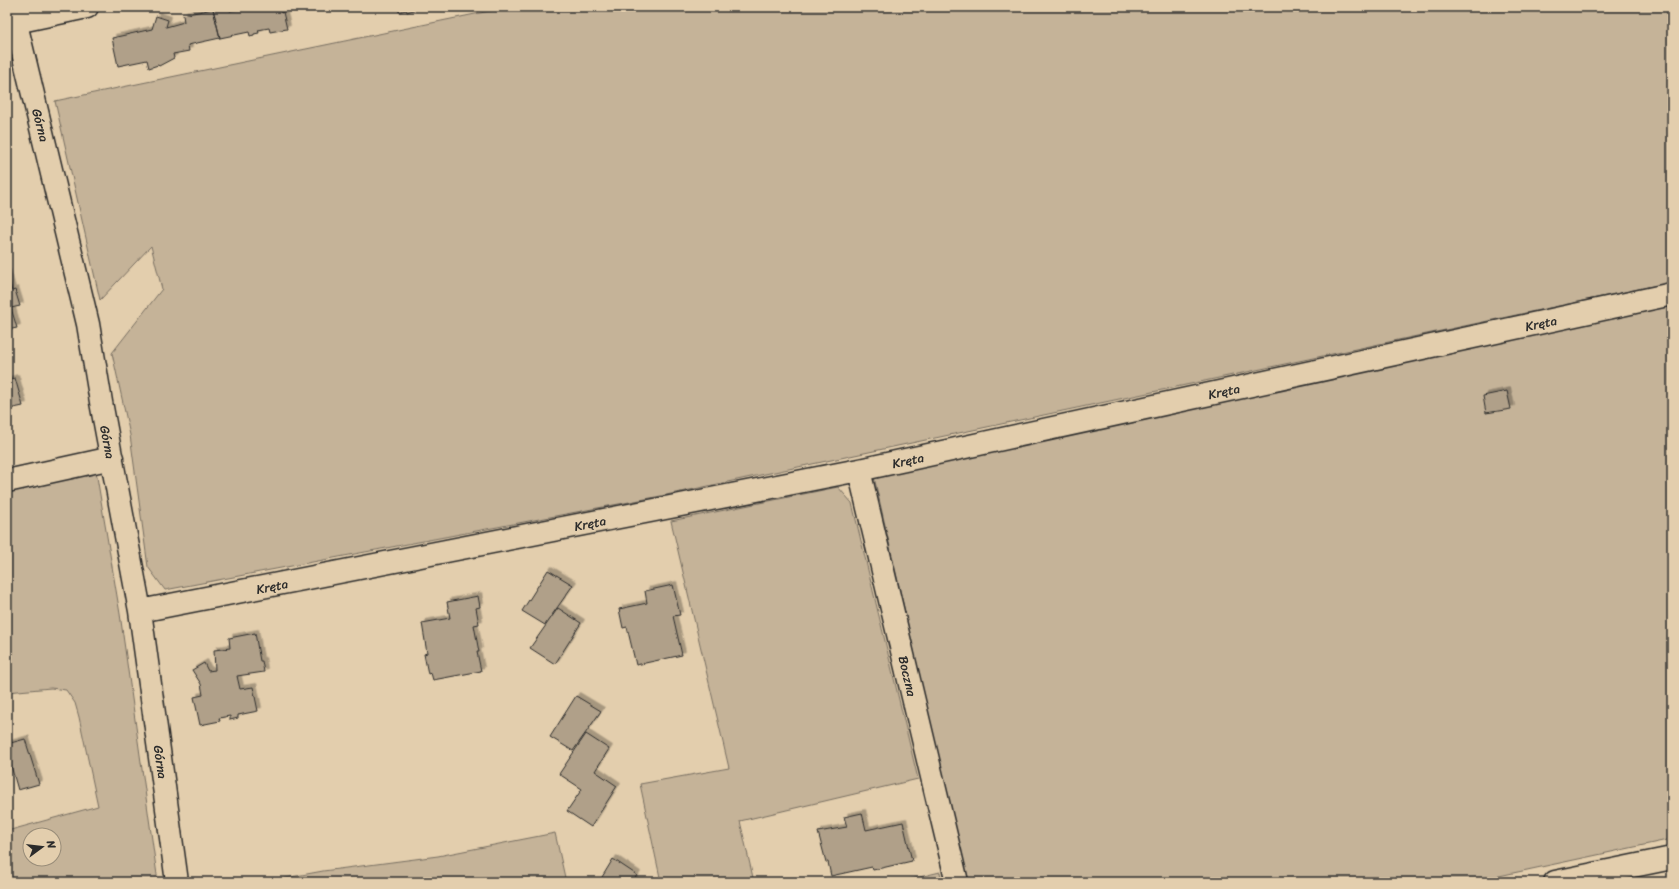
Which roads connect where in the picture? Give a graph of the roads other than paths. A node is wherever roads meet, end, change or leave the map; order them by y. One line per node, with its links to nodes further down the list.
1 (87, 7): 2 (street)
2 (14, 14): 4 (street, Górna)
3 (1672, 294): 5 (street, Kręta)
4 (112, 458): 6 (street); 7 (street, Górna)
5 (859, 470): 7 (street, Kręta); 10 (street, Boczna)
6 (7, 481)
7 (140, 611): 9 (street, Górna)
8 (1672, 858): 11 (street)
9 (177, 882)
10 (957, 882)
11 (1555, 882)

